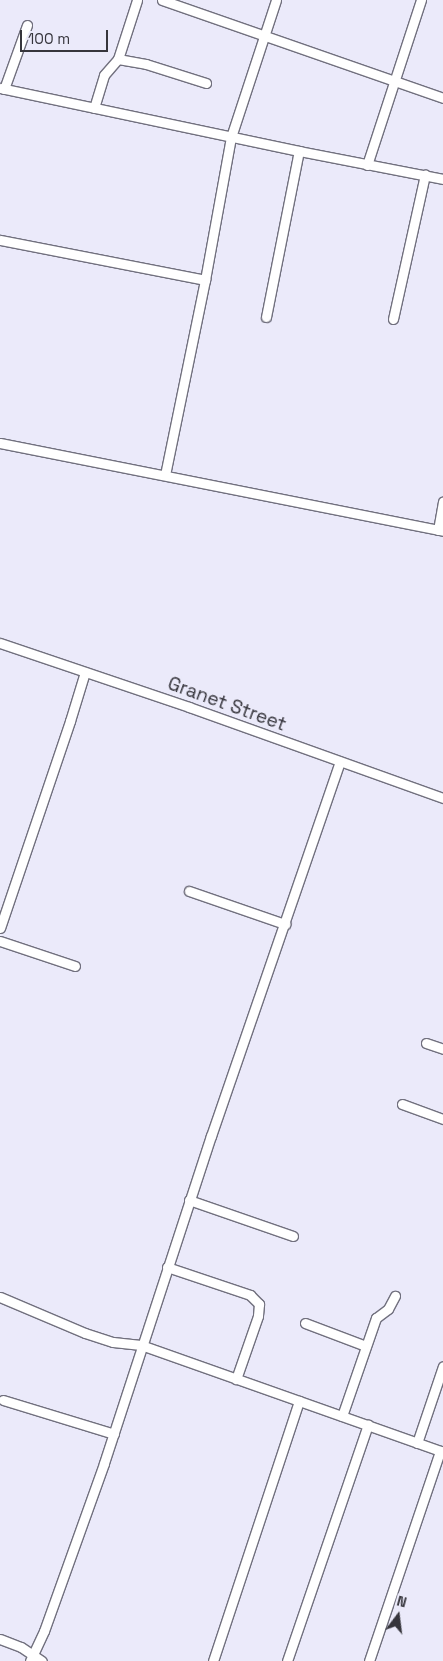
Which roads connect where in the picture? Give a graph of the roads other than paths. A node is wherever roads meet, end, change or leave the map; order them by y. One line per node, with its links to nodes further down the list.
1 (137, 0): 7 (street)
2 (162, 0): 6 (street)
3 (276, 0): 6 (street)
4 (421, 0): 8 (street)
5 (26, 25): 10 (street)
6 (263, 37): 8 (street); 13 (street)
7 (118, 59): 9 (street); 12 (street)
8 (393, 82): 11 (street); 15 (street)
9 (206, 83)
10 (2, 89): 12 (street)
11 (443, 98)
12 (94, 108): 13 (street)
13 (231, 137): 14 (street); 19 (street)
14 (299, 152): 15 (street); 20 (street)
15 (367, 165): 16 (street)
16 (425, 175): 17 (street); 21 (street)
17 (443, 179)
18 (0, 240): 19 (street)
19 (205, 280): 23 (street)
20 (266, 317)
21 (393, 319)
22 (0, 443): 23 (street)
23 (165, 475): 25 (street)
24 (443, 502): 25 (street)
25 (441, 530)
26 (0, 644): 27 (street, Granet Street)
27 (85, 672): 28 (street, Granet Street); 32 (street)
28 (340, 762): 29 (street, Granet Street); 31 (street)
29 (443, 798)
30 (190, 891): 31 (street)
31 (285, 924): 39 (street)
32 (0, 928)
33 (0, 942): 34 (street)
34 (75, 966)
35 (426, 1043): 36 (street)
36 (443, 1049)
37 (402, 1104): 38 (street)
38 (443, 1119)
39 (189, 1200): 40 (street); 41 (street)
40 (293, 1236)
41 (167, 1267): 45 (street); 48 (street)
42 (395, 1296): 46 (street)
43 (0, 1297): 45 (street)
44 (305, 1323): 46 (street)
45 (142, 1345): 48 (street); 53 (street)
46 (366, 1346): 51 (street)
47 (443, 1366): 54 (street)
48 (236, 1379): 50 (street)
49 (3, 1400): 53 (street)
50 (299, 1401): 51 (street); 59 (street)
51 (342, 1416): 52 (street)
52 (368, 1426): 54 (street); 60 (street)
53 (114, 1434): 57 (street)
54 (417, 1443): 55 (street)
55 (442, 1452): 61 (street)
56 (0, 1639): 57 (street)
57 (32, 1658): 58 (street)
58 (42, 1661)
59 (213, 1661)
60 (287, 1661)
61 (369, 1661)

